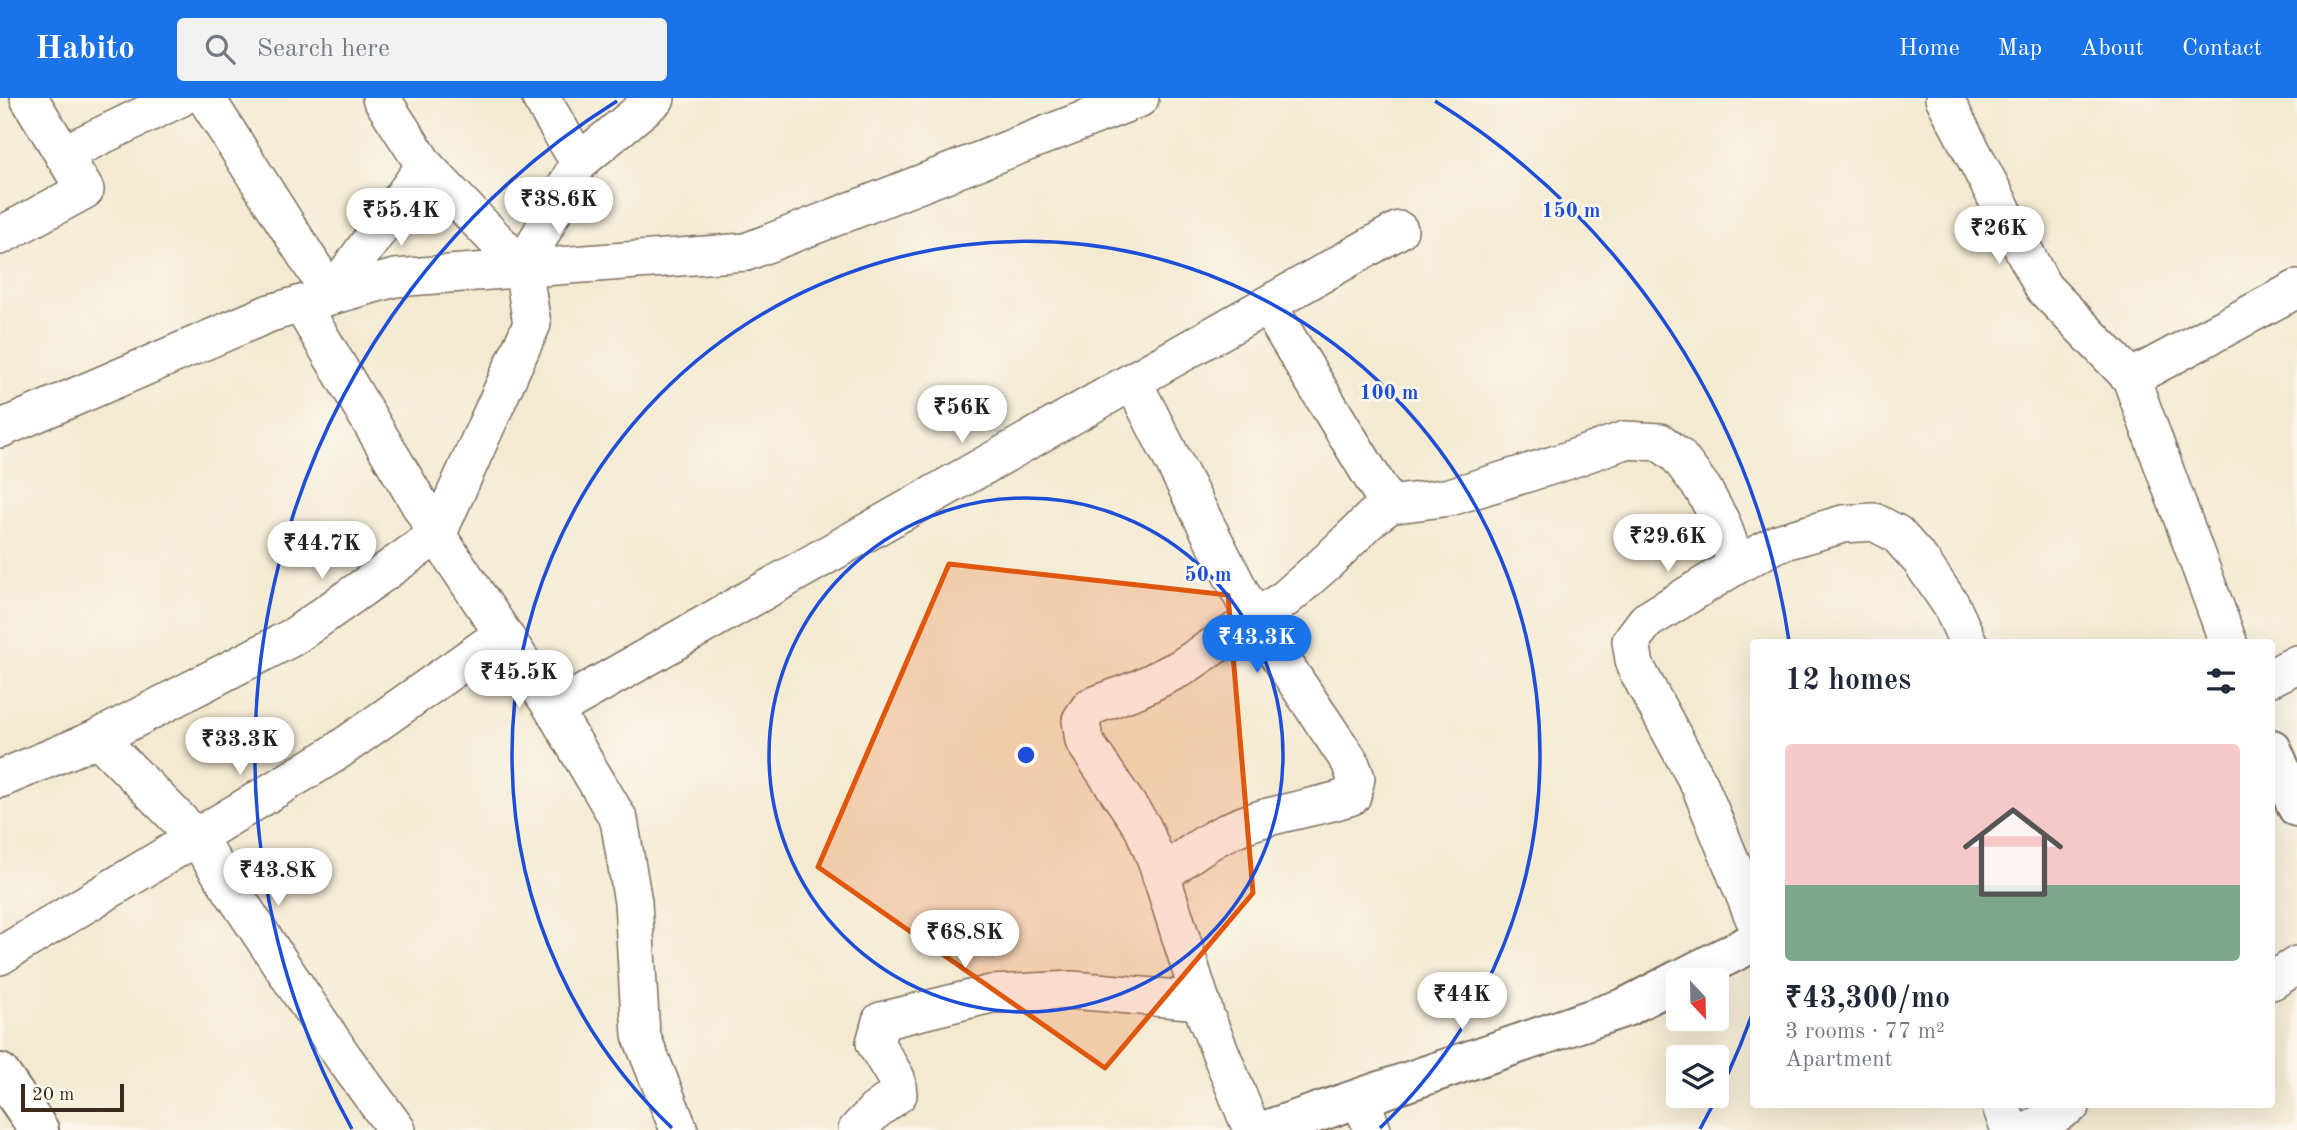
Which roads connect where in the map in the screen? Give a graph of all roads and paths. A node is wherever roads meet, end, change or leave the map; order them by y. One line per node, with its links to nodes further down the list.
1 (29, 98): 9 (street)
2 (180, 98): 9 (street)
3 (206, 98): 16 (street)
4 (381, 98): 11 (street)
5 (541, 98): 10 (street)
6 (656, 98): 10 (street)
7 (1140, 98): 14 (street)
8 (1944, 98): 18 (street)
9 (63, 154): 13 (street)
10 (579, 162): 14 (street)
11 (425, 166): 14 (street); 16 (street)
12 (1399, 230): 17 (street)
13 (0, 236)
14 (523, 268): 16 (street); 22 (street)
15 (2297, 289): 18 (street)
16 (316, 300): 20 (street); 22 (street)
17 (1268, 306): 19 (street); 21 (street)
18 (2131, 378): 27 (street)
19 (1133, 382): 24 (street); 30 (street)
20 (0, 429)
21 (1389, 505): 23 (street); 24 (street)
22 (437, 534): 25 (street); 31 (street)
23 (1737, 565): 26 (street); 37 (street)
24 (1254, 619): 36 (street); 36 (street)
25 (503, 634): 30 (street); 35 (street)
26 (1967, 639)
27 (2227, 639)
28 (2297, 664): 29 (street)
29 (2275, 675)
30 (554, 710): 51 (street)
31 (98, 738): 33 (street); 35 (street)
32 (2275, 756): 34 (main road)
33 (0, 779)
34 (2297, 807)
35 (196, 837): 39 (street); 50 (street)
36 (1161, 876): 44 (street)
37 (1750, 908)
38 (1750, 944): 41 (main road)
39 (0, 956)
40 (2297, 965): 42 (street)
41 (1702, 968)
42 (2275, 979)
43 (1666, 986): 48 (main road)
44 (1201, 1002): 52 (street); 53 (street)
45 (0, 1073): 49 (main road)
46 (2002, 1108): 55 (street)
47 (2066, 1108): 56 (street)
48 (1367, 1114): 54 (main road)
49 (39, 1130)
50 (397, 1130)
51 (679, 1130)
52 (857, 1130)
53 (1252, 1130)
54 (1266, 1130)
55 (2010, 1130)
56 (2031, 1130)

